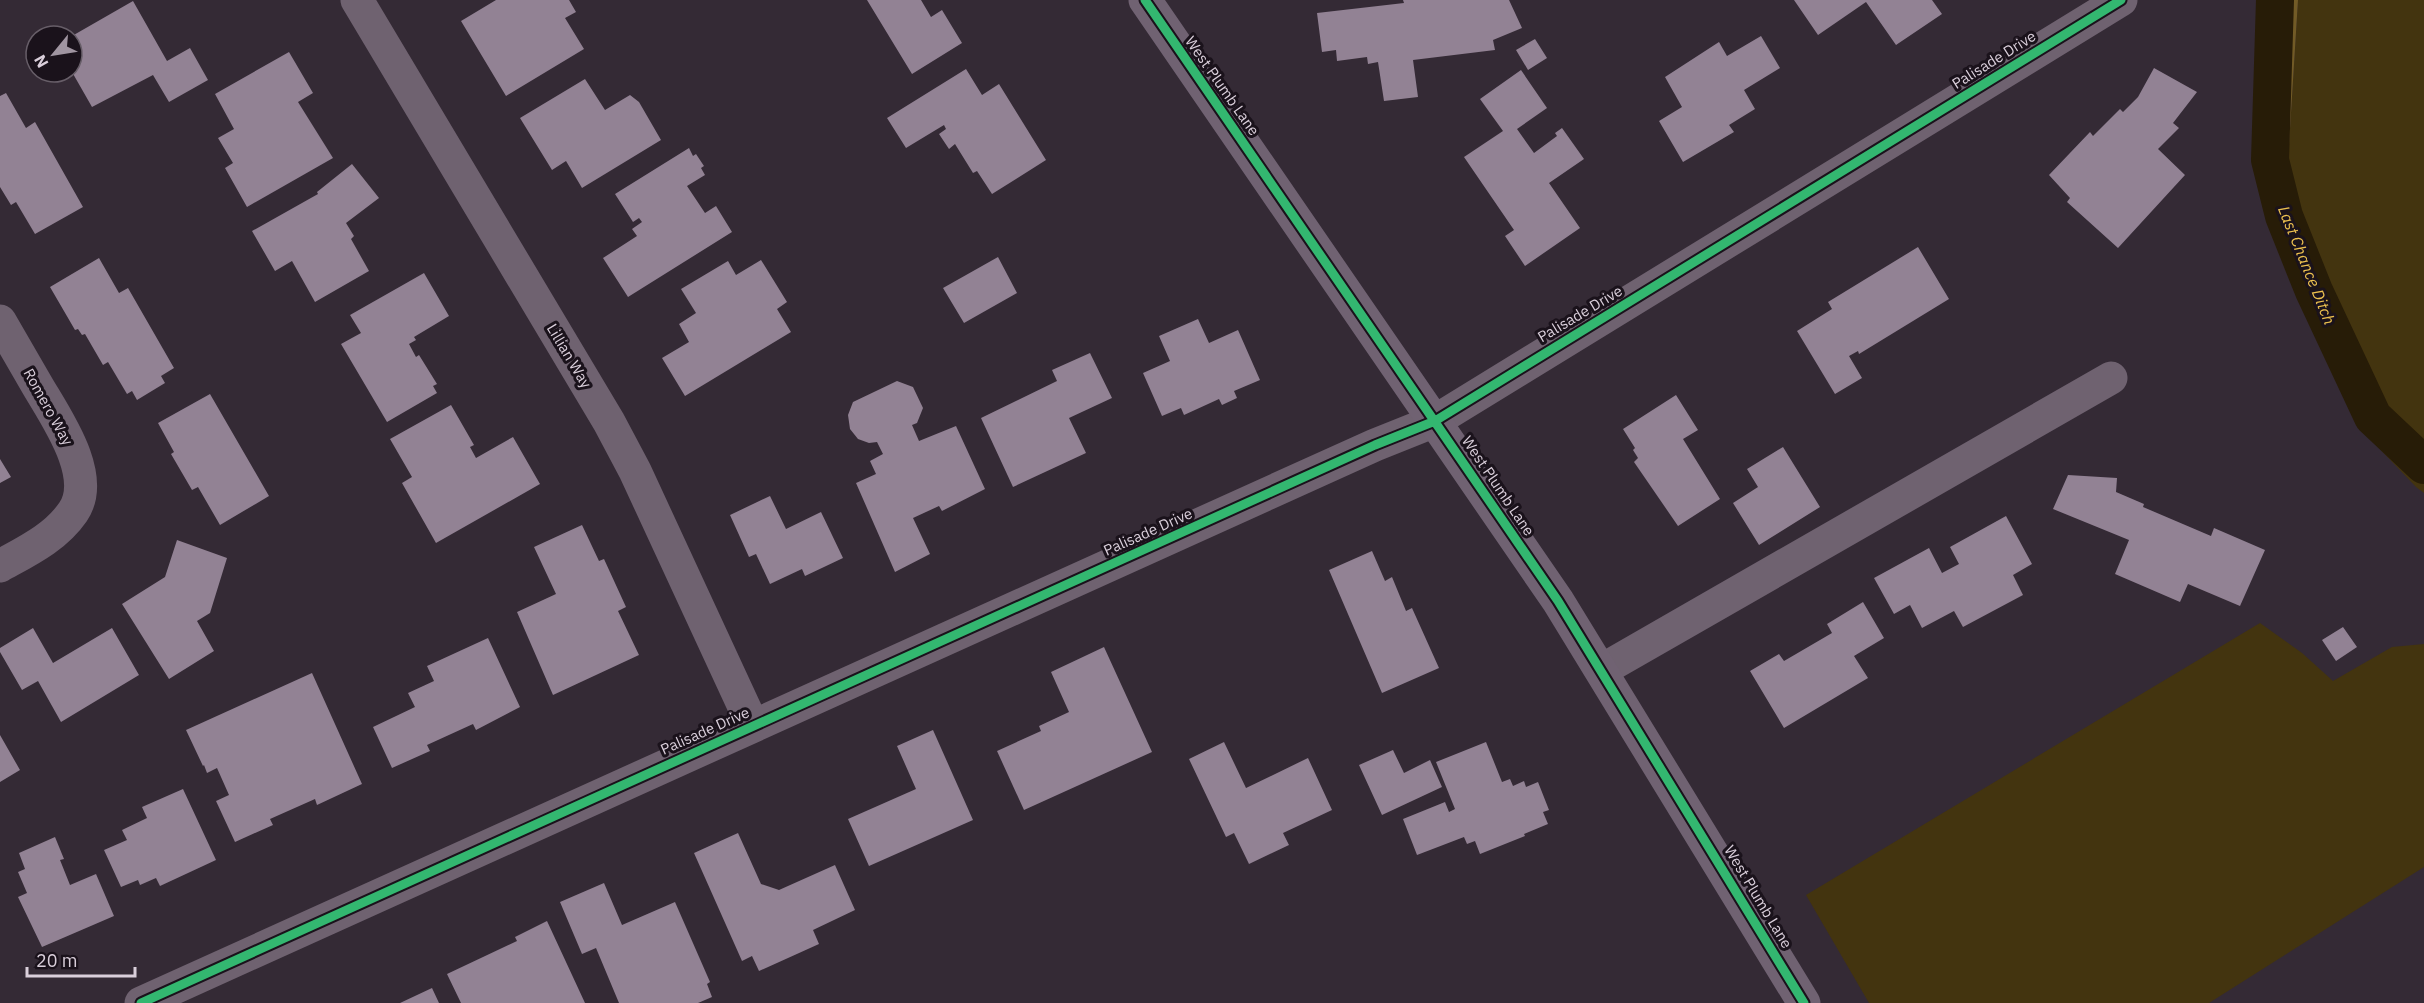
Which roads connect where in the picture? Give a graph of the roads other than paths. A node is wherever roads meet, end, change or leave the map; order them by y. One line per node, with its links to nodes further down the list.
1 (357, 0): 9 (street, Lillian Way)
2 (1145, 0): 6 (main road, West Plumb Lane)
3 (2121, 0): 6 (street, Palisade Drive)
4 (0, 321): 7 (street, Romero Way)
5 (2111, 378): 8 (street)
6 (1435, 421): 8 (main road, West Plumb Lane); 9 (street, Palisade Drive)
7 (0, 566)
8 (1602, 670): 11 (main road, West Plumb Lane)
9 (753, 726): 10 (street, Palisade Drive)
10 (141, 1003)
11 (1804, 1003)

